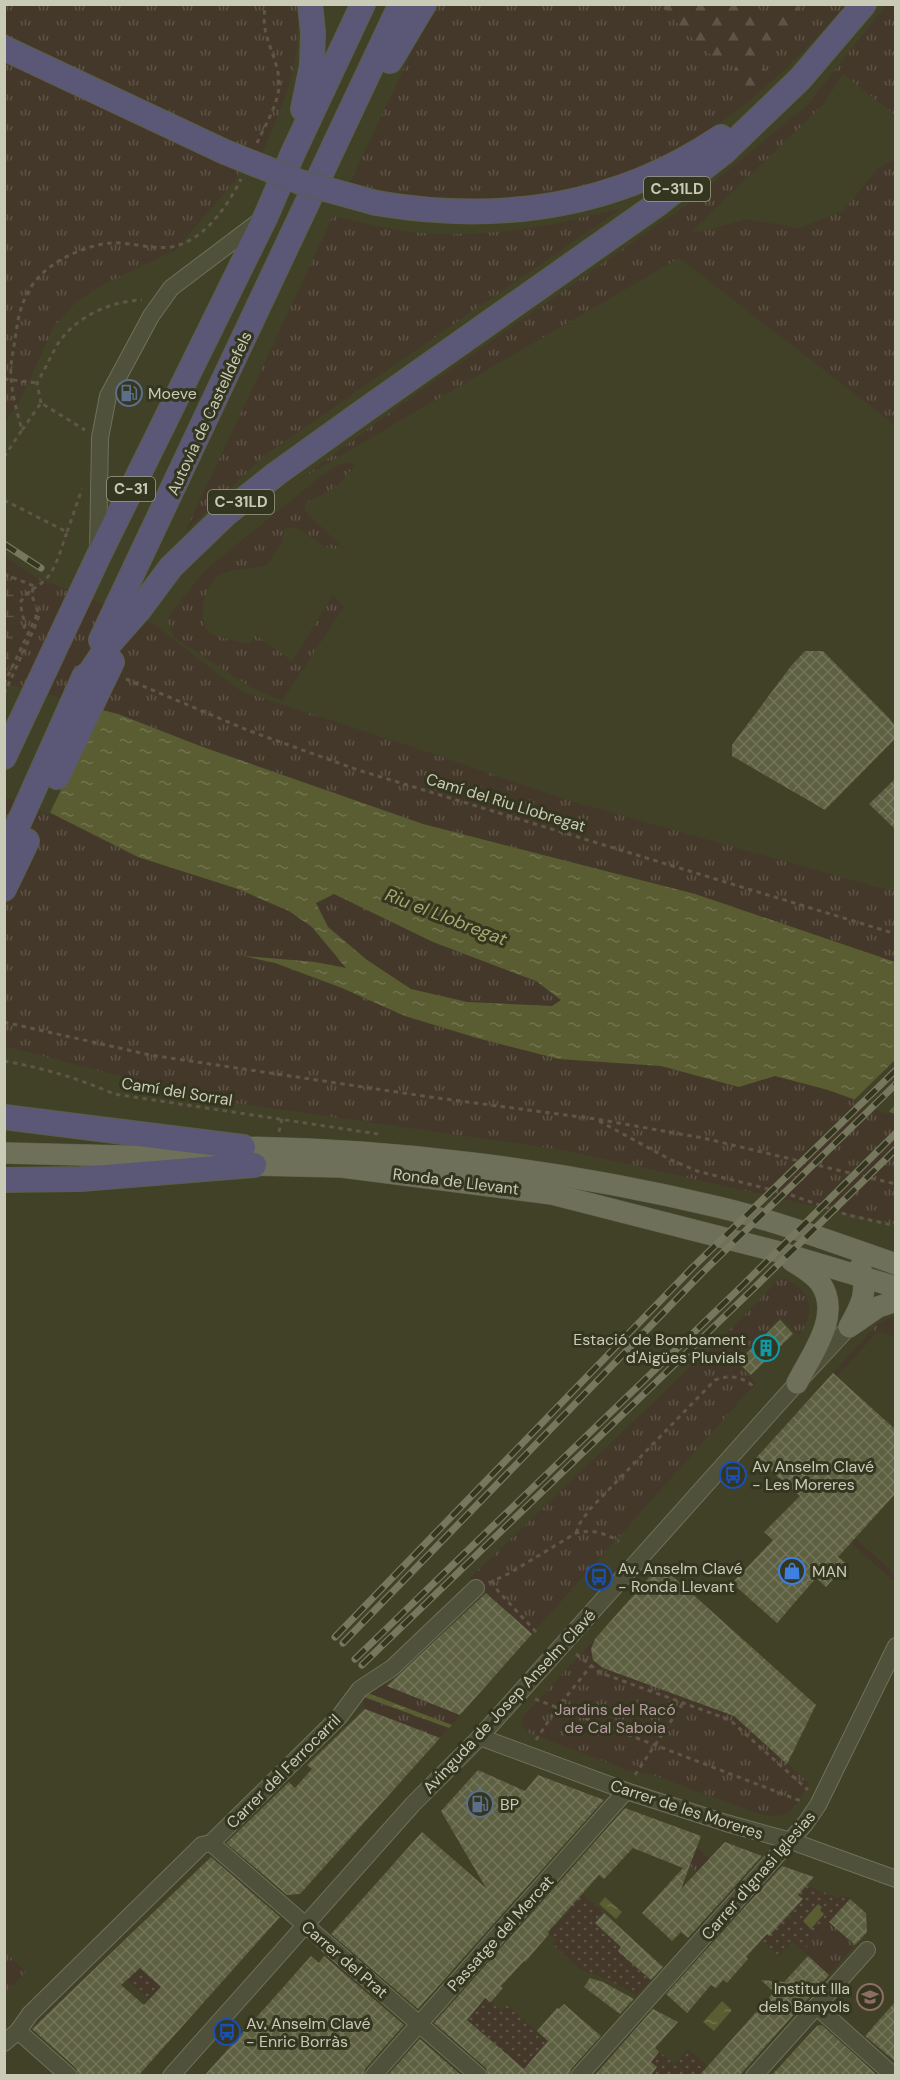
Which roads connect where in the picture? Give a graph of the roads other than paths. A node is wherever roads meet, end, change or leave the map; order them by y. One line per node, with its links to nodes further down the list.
1 (310, 4): 12 (highway)
2 (363, 4): 12 (highway, Autovia de Castelldefels / C-31)
3 (401, 4): 14 (highway, Autovia de Castelldefels / C-31)
4 (418, 4): 8 (highway)
5 (424, 4): 8 (highway)
6 (864, 4): 10 (highway, C-31LD)
7 (4, 48): 11 (highway)
8 (397, 48): 14 (highway)
9 (4, 55): 11 (highway)
10 (820, 58): 11 (highway, bridge); 16 (highway, C-31LD)
11 (81, 85)
12 (293, 153): 13 (highway, Autovia de Castelldefels / C-31)
13 (266, 216): 15 (highway, Autovia de Castelldefels / C-31); 15 (street)
14 (279, 263): 17 (highway, Autovia de Castelldefels / C-31)
15 (98, 557): 18 (highway, Autovia de Castelldefels / C-31)
16 (139, 610): 17 (highway, C-31LD); 20 (highway)
17 (77, 692): 19 (highway, Autovia de Castelldefels / C-31)
18 (4, 757)
19 (4, 856)
20 (4, 889)
21 (4, 1117): 24 (highway)
22 (4, 1143): 24 (main road, Ronda de Llevant)
23 (4, 1153): 24 (main road, Ronda de Llevant)
24 (248, 1156): 25 (highway); 26 (main road, Ronda de Llevant); 27 (main road, Ronda de Llevant)
25 (4, 1180)
26 (850, 1248): 28 (main road, Ronda de Llevant); 29 (main road)
27 (779, 1252): 29 (main road, Ronda de Llevant); 33 (main road)
28 (896, 1264)
29 (864, 1278): 30 (main road, Ronda de Llevant); 32 (main road)
30 (896, 1287)
31 (896, 1301): 32 (main road)
32 (849, 1327): 33 (street, Avinguda de Josep Anselm Clavé)
33 (797, 1383): 36 (street, Avinguda de Josep Anselm Clavé)
34 (484, 1585): 39 (street, Carrer del Ferrocarril)
35 (896, 1646): 38 (street, Carrer d'Ignasi Iglesias)
36 (480, 1737): 37 (street, Carrer de les Moreres); 41 (street, Avinguda de Josep Anselm Clavé)
37 (626, 1791): 38 (street, Carrer de les Moreres); 44 (street, Passatge del Mercat)
38 (791, 1841): 40 (street, Carrer de les Moreres); 51 (street, Carrer d'Ignasi Iglesias)
39 (211, 1843): 41 (street, Carrer del Prat); 45 (street, Carrer del Ferrocarril)
40 (896, 1879)
41 (305, 1925): 44 (street, Carrer del Prat); 48 (street, Avinguda de Josep Anselm Clavé)
42 (867, 1950): 43 (street)
43 (816, 2006): 52 (street); 53 (street)
44 (420, 2024): 49 (street, Passatge del Mercat); 50 (street, Carrer del Prat)
45 (18, 2031): 46 (street, Carrer del Ferrocarril); 47 (street)
46 (4, 2043)
47 (69, 2076)
48 (171, 2076)
49 (373, 2076)
50 (478, 2076)
51 (579, 2076)
52 (754, 2076)
53 (894, 2076)

